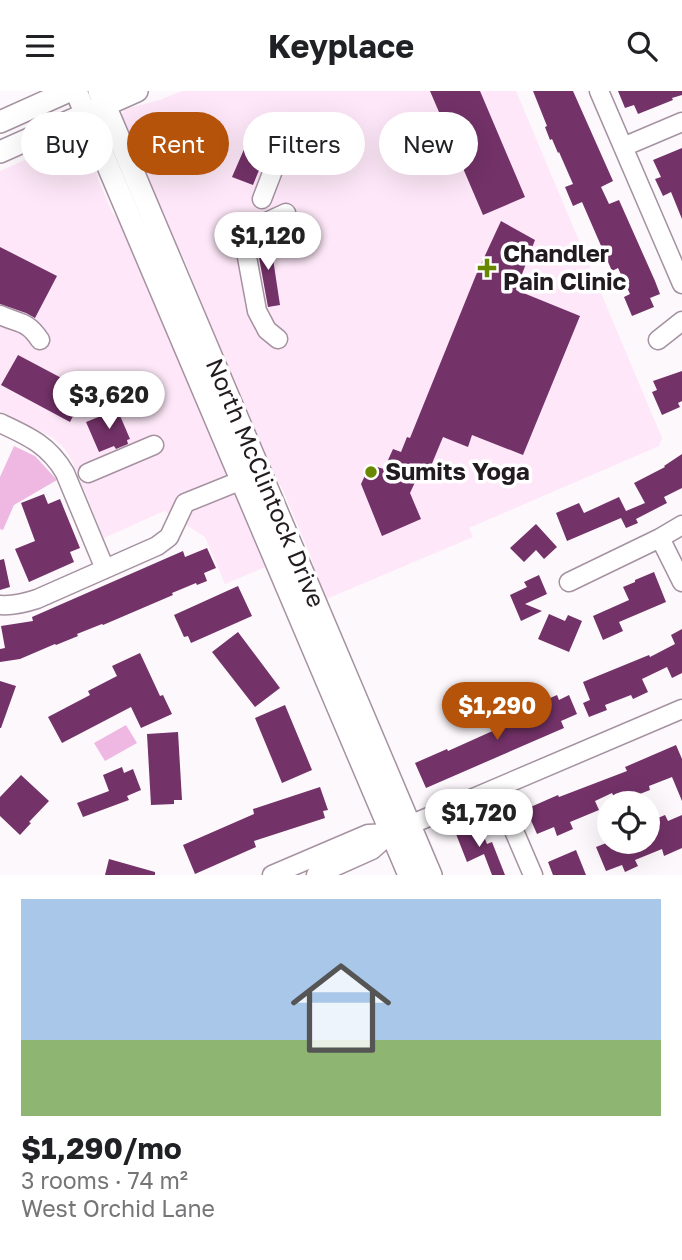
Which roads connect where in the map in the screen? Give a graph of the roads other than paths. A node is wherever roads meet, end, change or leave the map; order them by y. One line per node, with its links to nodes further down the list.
1 (69, 91): 6 (main road)
2 (76, 91): 5 (main road, North McClintock Drive)
3 (137, 91): 5 (main road)
4 (599, 91): 8 (street)
5 (96, 103): 9 (main road); 22 (main road, North McClintock Drive)
6 (0, 122)
7 (682, 122): 8 (street)
8 (623, 147): 13 (street)
9 (0, 152)
10 (271, 175): 11 (street)
11 (262, 199)
12 (286, 213): 16 (street)
13 (682, 284)
14 (0, 315): 17 (street)
15 (682, 321): 18 (street)
16 (278, 339)
17 (40, 340)
18 (658, 340)
19 (0, 423): 25 (street)
20 (154, 445): 21 (street)
21 (88, 473)
22 (250, 477): 25 (street); 31 (main road, North McClintock Drive)
23 (682, 525): 24 (street)
24 (660, 538): 26 (street); 27 (street)
25 (105, 569): 28 (street)
26 (569, 582)
27 (682, 582)
28 (0, 605)
29 (682, 709): 30 (street)
30 (496, 789): 31 (street); 36 (street)
31 (400, 829): 32 (street); 33 (street); 34 (main road, North McClintock Drive); 35 (main road, North McClintock Drive)
32 (272, 875)
33 (316, 875)
34 (409, 875)
35 (431, 875)
36 (533, 875)

